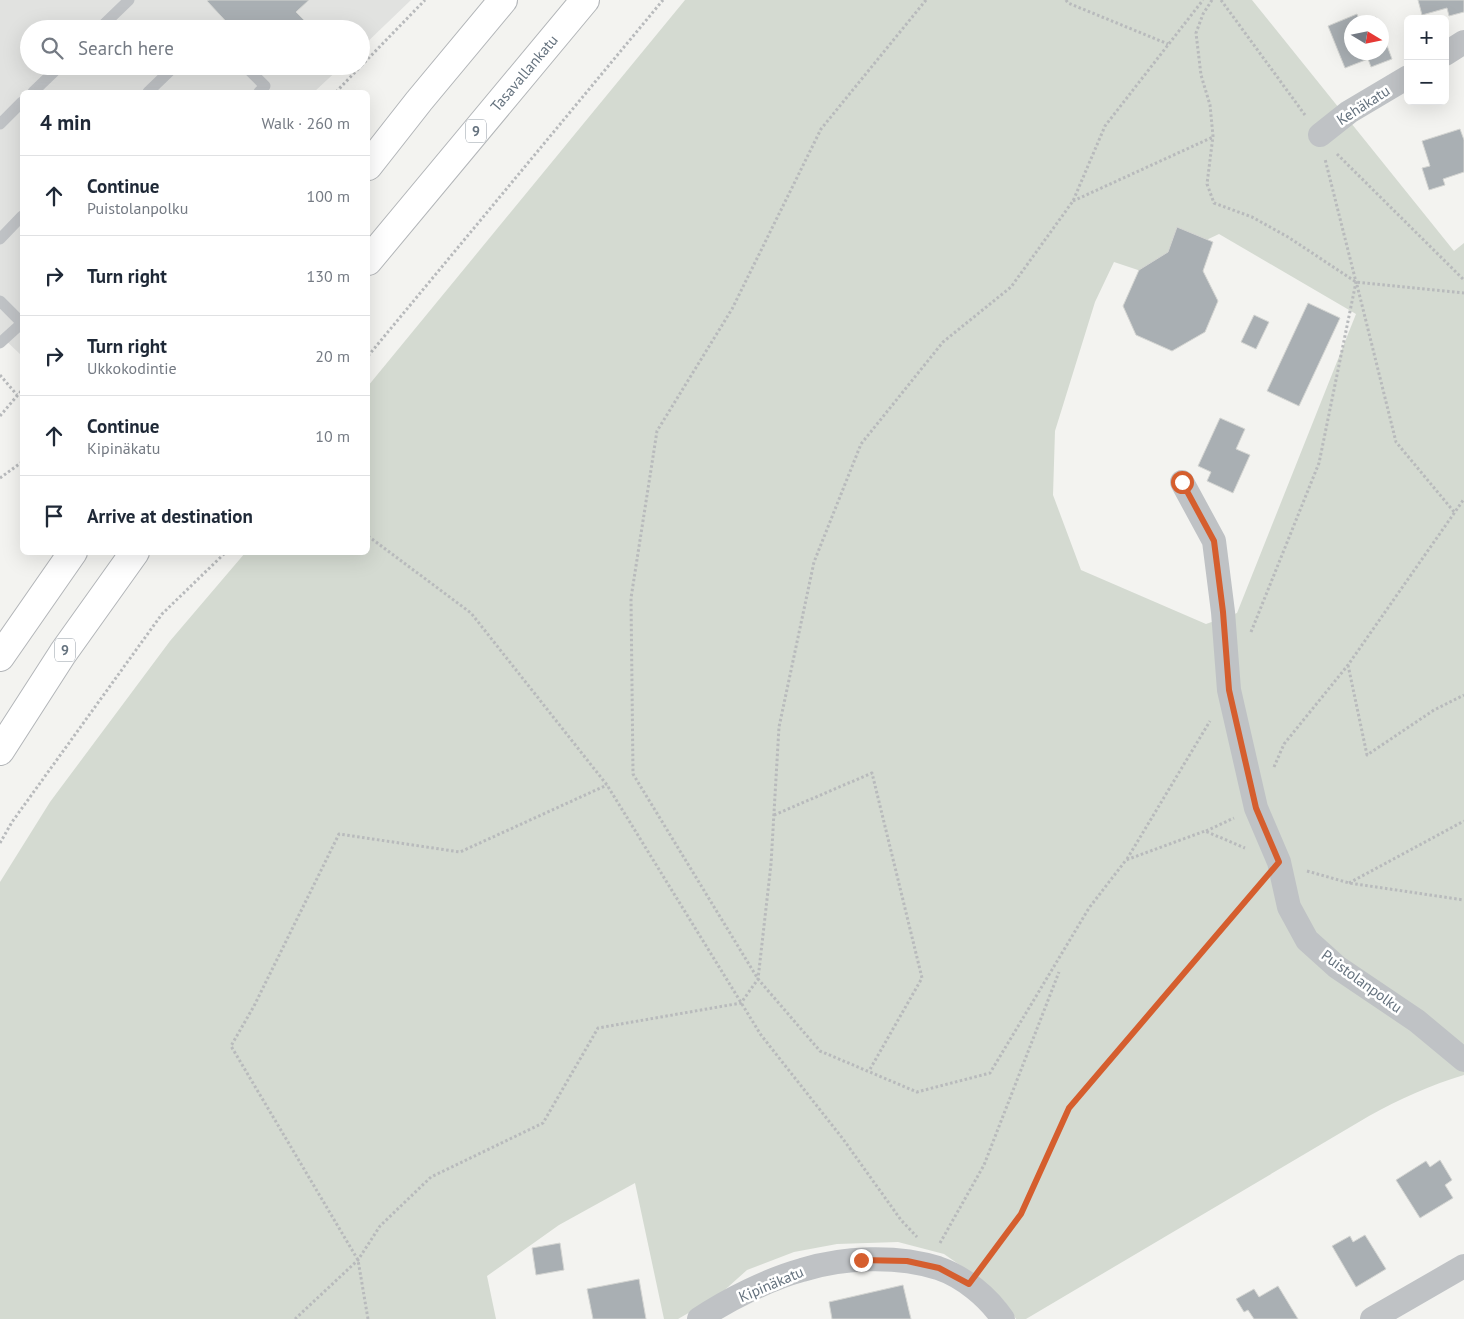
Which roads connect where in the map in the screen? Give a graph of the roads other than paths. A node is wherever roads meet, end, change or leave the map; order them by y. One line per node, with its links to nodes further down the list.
1 (129, 0): 4 (lane)
2 (503, 0): 17 (main road)
3 (585, 0): 20 (main road, Tasavallankatu / 9)
4 (108, 20)
5 (1464, 42): 6 (street)
6 (1449, 51)
7 (50, 75): 11 (lane)
8 (166, 75): 12 (lane)
9 (254, 75): 13 (lane)
10 (1404, 79): 16 (street, Kehäkatu)
11 (34, 90)
12 (150, 90)
13 (261, 90)
14 (20, 104): 15 (lane)
15 (0, 124)
16 (1320, 136)
17 (370, 163)
18 (20, 218): 19 (lane)
19 (0, 238)
20 (370, 259)
21 (0, 301): 22 (lane)
22 (20, 321)
23 (20, 325): 24 (lane)
24 (0, 343)
25 (1182, 482): 30 (street, Puistolanpolku)
26 (71, 555): 28 (main road)
27 (133, 555): 29 (main road, 9)
28 (0, 657)
29 (0, 751)
30 (1464, 1060)
31 (1464, 1266): 34 (street)
32 (699, 1319): 33 (street, Kipinäkatu)
33 (1003, 1319)
34 (1372, 1319)

